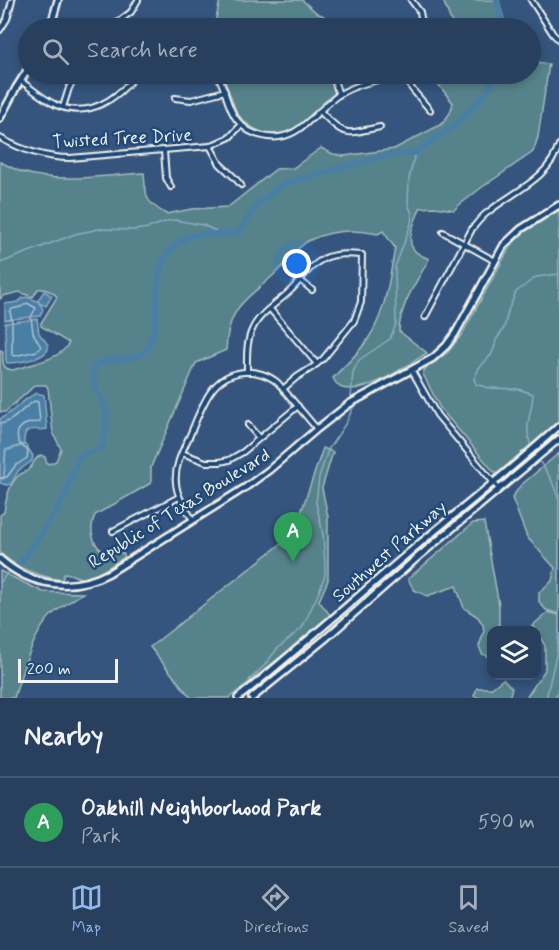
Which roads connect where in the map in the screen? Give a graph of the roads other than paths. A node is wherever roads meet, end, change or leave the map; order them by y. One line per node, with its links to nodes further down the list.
1 (12, 0): 9 (street)
2 (58, 0): 6 (main road)
3 (138, 0): 7 (street)
4 (411, 0): 8 (street)
5 (531, 0): 10 (street)
6 (53, 18)
7 (122, 18)
8 (422, 18)
9 (1, 28)
10 (559, 40)
11 (18, 84): 25 (main road)
12 (24, 84): 22 (street)
13 (71, 84): 22 (street)
14 (128, 84): 22 (street)
15 (223, 84): 19 (street)
16 (335, 84): 20 (street)
17 (366, 84): 20 (street)
18 (409, 84): 23 (street)
19 (225, 91): 21 (street); 26 (street)
20 (339, 95): 24 (street)
21 (175, 98)
22 (63, 108)
23 (430, 110)
24 (320, 111): 26 (street); 27 (street)
25 (0, 118)
26 (242, 125): 30 (street, Twisted Tree Drive)
27 (380, 128)
28 (0, 138): 31 (street, Twisted Tree Drive)
29 (559, 145): 36 (street)
30 (210, 146): 31 (street, Twisted Tree Drive); 32 (street)
31 (164, 151): 33 (street)
32 (241, 185)
33 (171, 187)
34 (559, 205): 37 (main road, Republic of Texas Boulevard)
35 (442, 232): 36 (street)
36 (464, 244): 37 (street); 41 (street)
37 (495, 261): 43 (main road, Republic of Texas Boulevard)
38 (300, 280): 39 (street); 40 (street); 42 (street)
39 (312, 290)
40 (270, 309): 42 (street); 44 (street)
41 (425, 317)
42 (317, 364): 45 (street)
43 (412, 370): 49 (main road, Republic of Texas Boulevard); 53 (street)
44 (247, 372): 45 (street); 52 (street)
45 (283, 389): 46 (street)
46 (298, 406): 49 (street); 50 (street)
47 (248, 425): 50 (street)
48 (559, 426): 53 (main road, Southwest Parkway)
49 (317, 429): 56 (main road, Republic of Texas Boulevard)
50 (259, 438): 52 (street)
51 (559, 439): 54 (main road, Southwest Parkway)
52 (182, 453): 55 (street)
53 (494, 483): 54 (street); 59 (main road, Southwest Parkway)
54 (500, 489): 60 (main road, Southwest Parkway)
55 (179, 496): 56 (street); 57 (street)
56 (193, 520): 58 (main road, Republic of Texas Boulevard)
57 (113, 531)
58 (0, 559)
59 (238, 698)
60 (252, 698)

